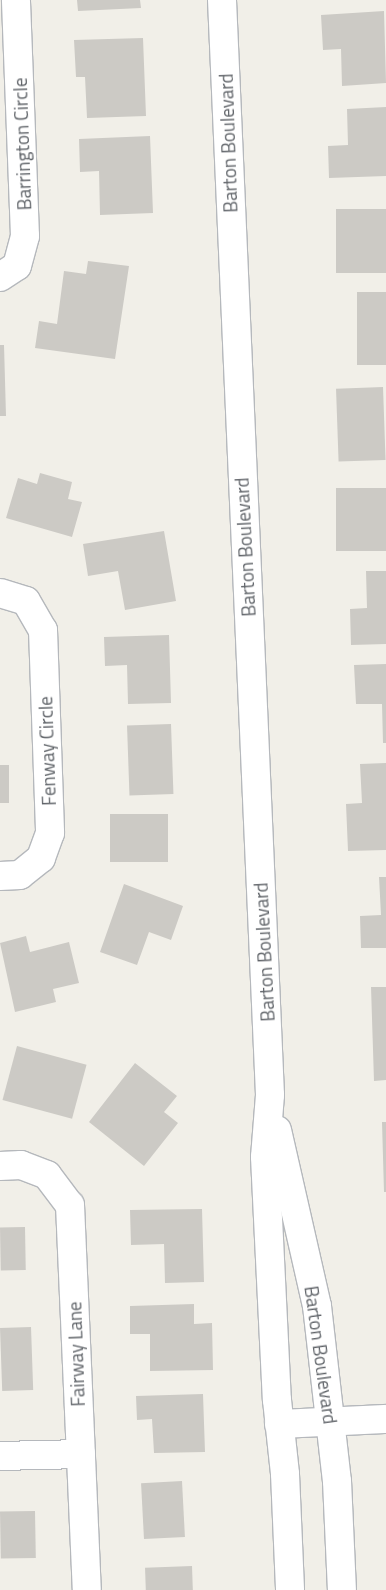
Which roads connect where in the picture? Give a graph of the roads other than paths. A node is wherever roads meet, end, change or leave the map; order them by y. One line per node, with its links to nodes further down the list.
1 (16, 0): 3 (street, Barrington Circle)
2 (222, 0): 6 (street, Barton Boulevard)
3 (0, 277)
4 (0, 593): 5 (street, Fenway Circle)
5 (0, 876)
6 (270, 1095): 9 (street, Barton Boulevard); 10 (street, Barton Boulevard)
7 (0, 1166): 11 (street, Fairway Lane)
8 (386, 1419): 9 (street)
9 (331, 1421): 10 (street); 15 (street, Barton Boulevard)
10 (280, 1424): 14 (street, Barton Boulevard)
11 (81, 1454): 12 (street); 13 (street, Fairway Lane)
12 (0, 1456)
13 (87, 1590)
14 (290, 1590)
15 (342, 1590)

